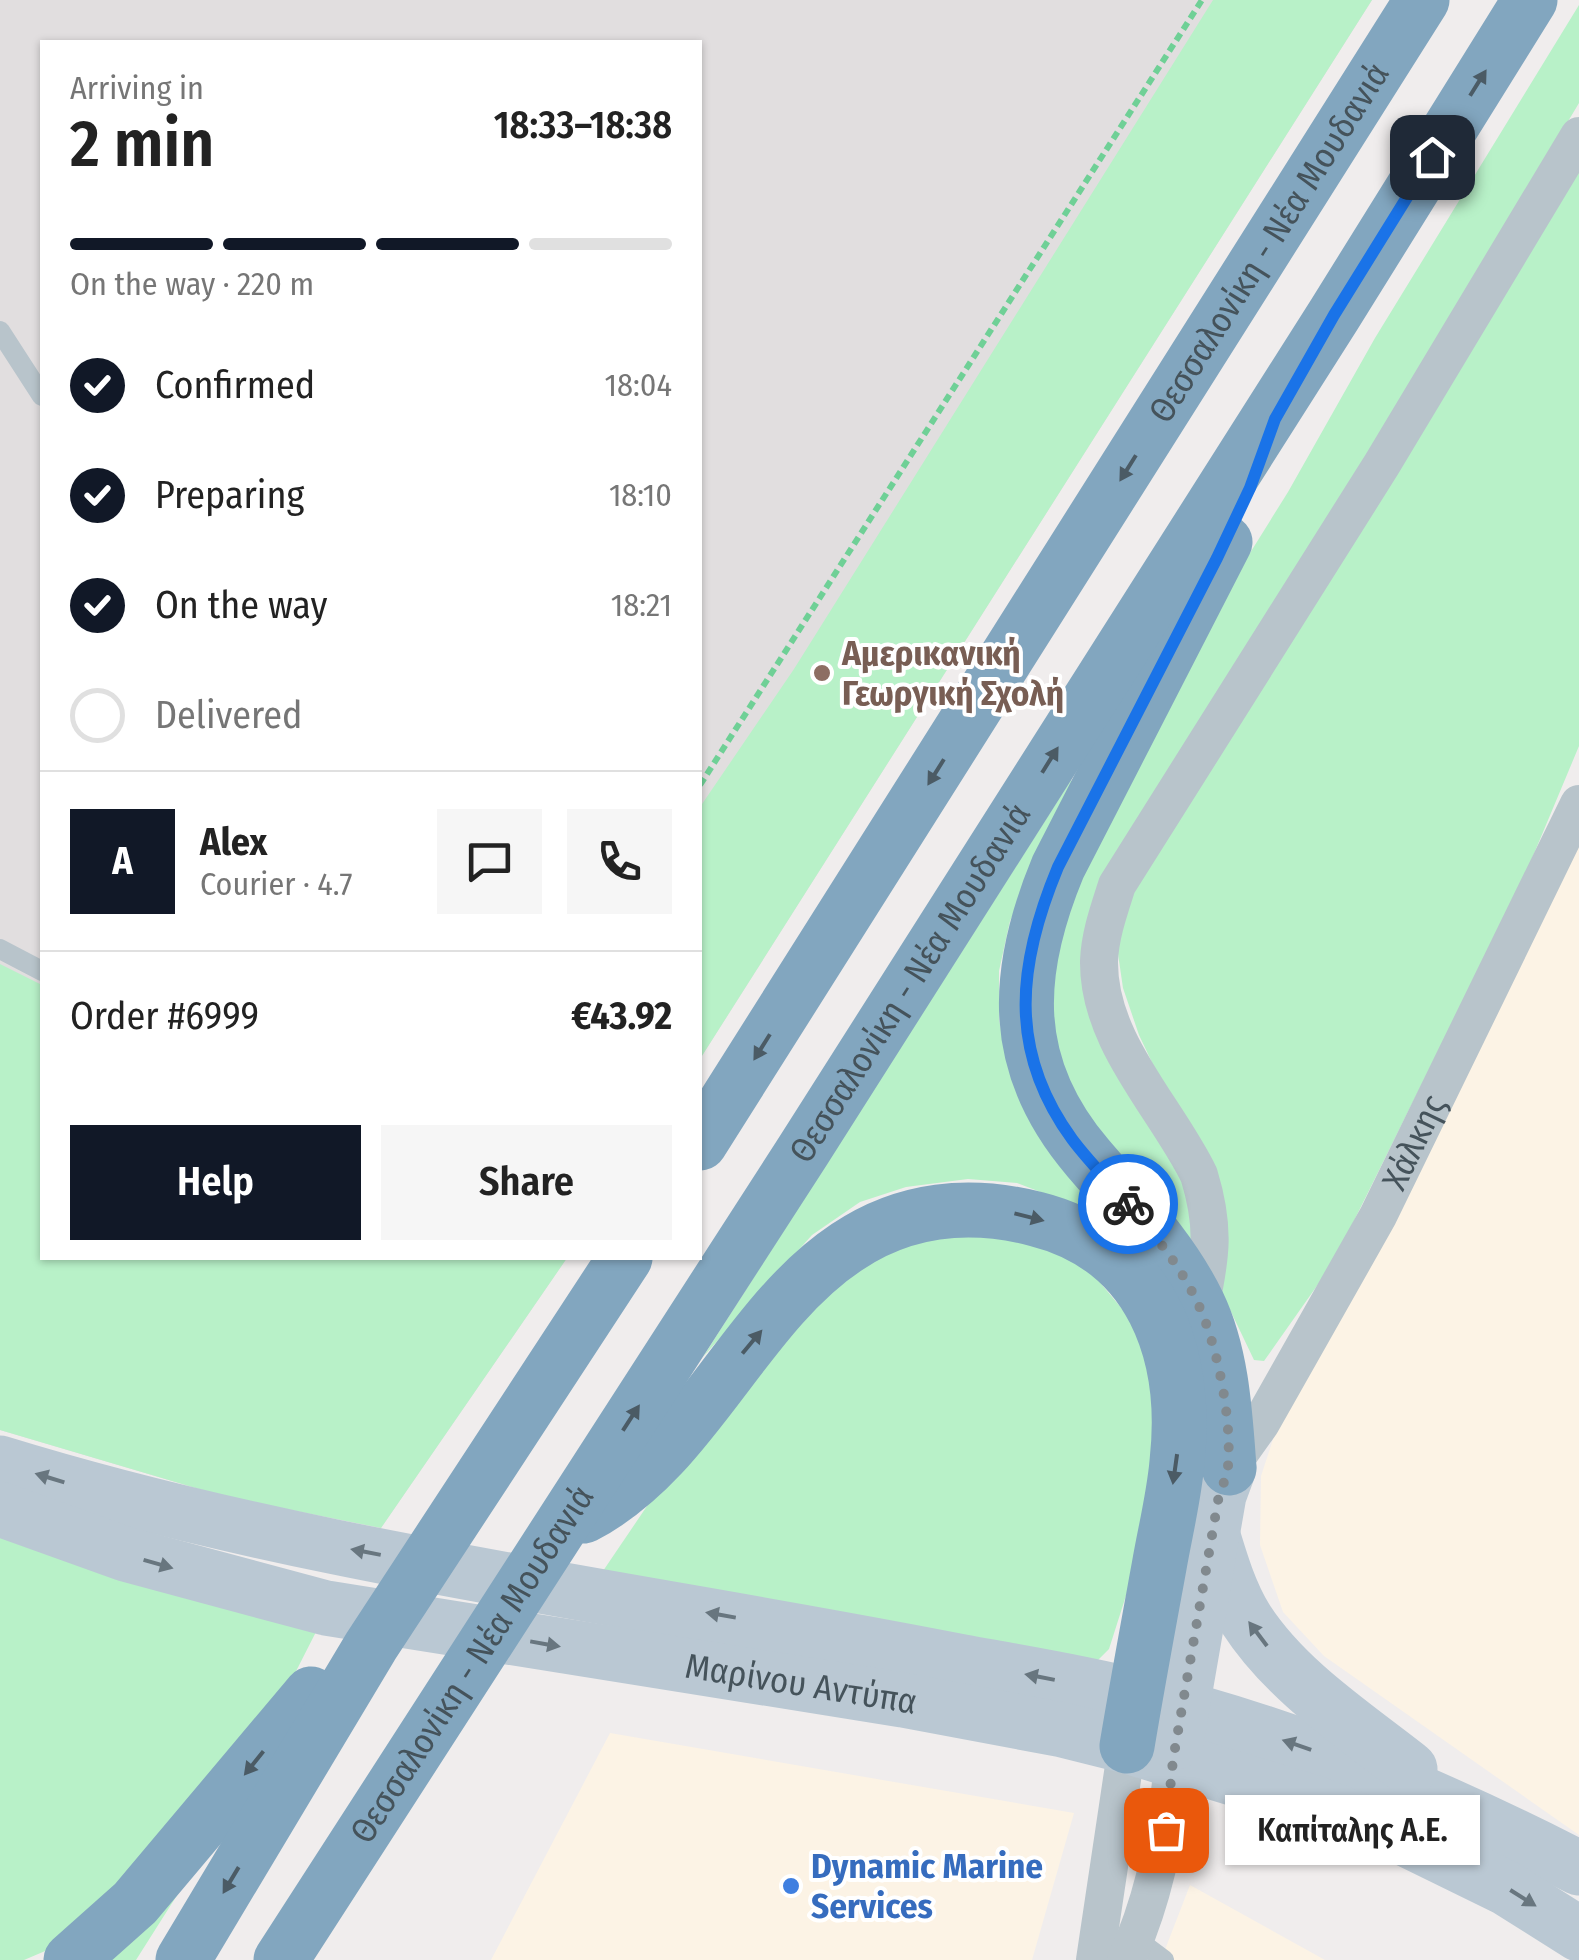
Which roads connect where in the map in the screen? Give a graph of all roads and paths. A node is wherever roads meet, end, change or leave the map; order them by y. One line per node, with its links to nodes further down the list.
1 (1202, 0): 8 (path)
2 (1422, 0): 12 (highway, Θεσσαλονίκη - Νέα Μουδανιά, one-way to 12)
3 (1530, 0): 5 (highway, Θεσσαλονίκη - Νέα Μουδανιά, one-way to 3)
4 (1579, 136): 14 (street)
5 (1334, 315): 14 (highway); 18 (highway, Θεσσαλονίκη - Νέα Μουδανιά, one-way to 5)
6 (0, 331): 7 (lane)
7 (40, 393)
8 (702, 783)
9 (1579, 804): 16 (street, Χάλκης)
10 (0, 949): 11 (lane)
11 (40, 970)
12 (702, 1139)
13 (624, 1260): 20 (highway)
14 (1200, 1307): 16 (highway)
15 (0, 1463): 21 (main road, Μαρίνου Αντύπα, one-way to 15)
16 (1228, 1468): 19 (main road)
17 (0, 1509): 21 (main road, Μαρίνου Αντύπα, one-way to 21)
18 (559, 1529): 21 (highway, one-way to 21); 28 (highway, Θεσσαλονίκη - Νέα Μουδανιά)
19 (1212, 1534): 21 (main road); 22 (main road, one-way to 19)
20 (371, 1646): 26 (highway, one-way to 26); 27 (highway, one-way to 27)
21 (1154, 1728): 22 (main road, Μαρίνου Αντύπα, one-way to 21); 24 (main road, Μαρίνου Αντύπα, one-way to 24); 25 (street); 29 (street)
22 (1464, 1811): 23 (main road, Μαρίνου Αντύπα)
23 (1579, 1868)
24 (1579, 1934)
25 (1142, 1953)
26 (71, 1960)
27 (183, 1960)
28 (282, 1960)
29 (1095, 1960)

